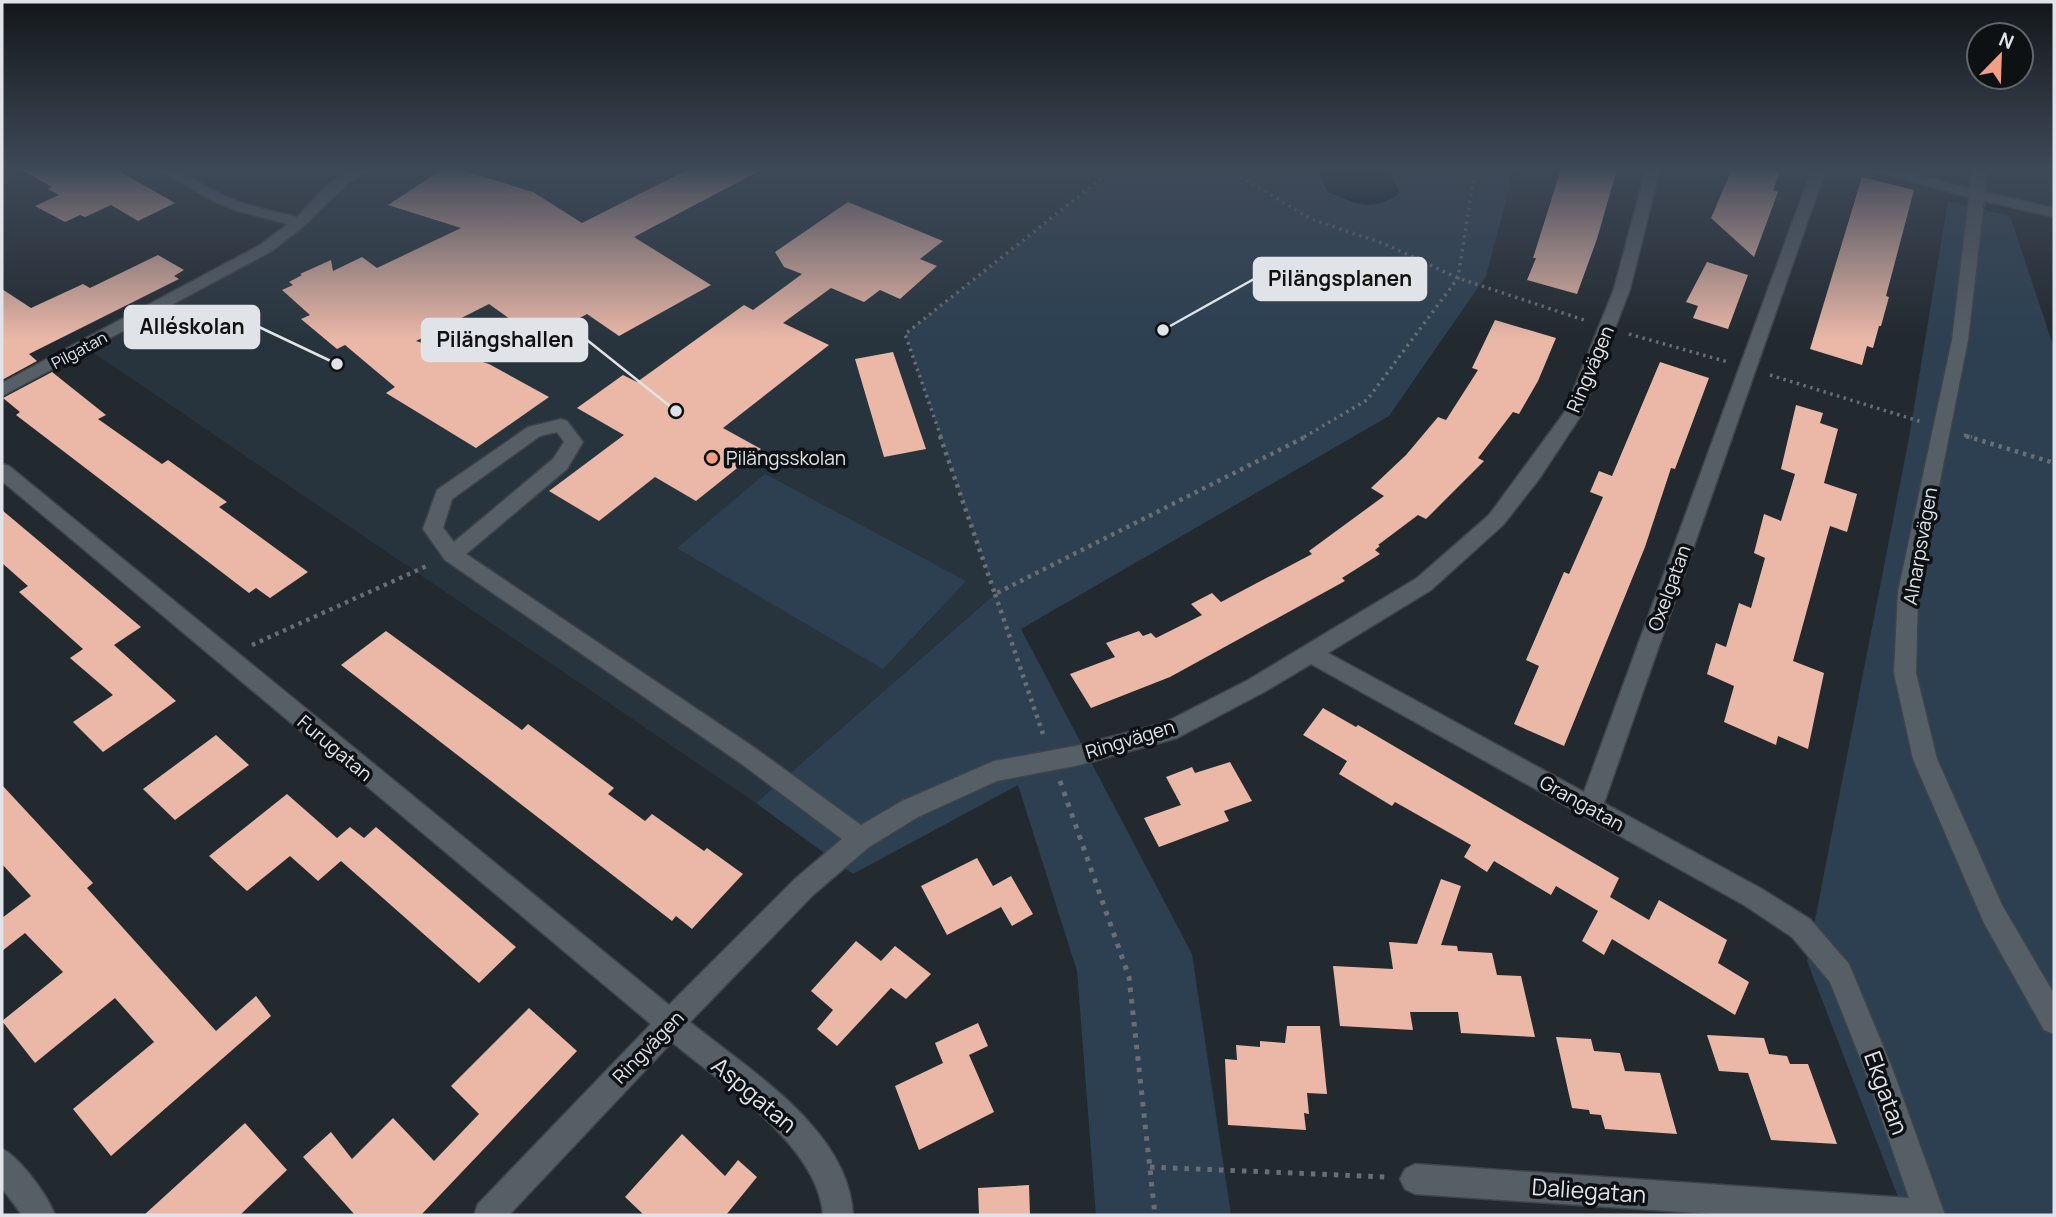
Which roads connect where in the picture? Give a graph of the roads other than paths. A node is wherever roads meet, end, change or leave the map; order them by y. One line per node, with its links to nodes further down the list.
1 (295, 226): 5 (street, Pilgatan)
2 (1638, 226): 8 (street, Ringvägen)
3 (1799, 226): 9 (street, Oxelgatan)
4 (1973, 226): 12 (street, Alnarpsvägen)
5 (2, 390)
6 (2, 471): 13 (street, Furugatan)
7 (452, 555): 7 (street); 10 (street)
8 (1310, 653): 9 (street, Grangatan); 10 (street, Ringvägen)
9 (1590, 808): 11 (street, Grangatan)
10 (860, 839): 13 (street, Ringvägen)
11 (1840, 972): 19 (street, Ekgatan)
12 (2054, 1020)
13 (669, 1024): 17 (street, Ringvägen); 18 (street, Aspgatan)
14 (2, 1164): 16 (street)
15 (1415, 1179): 19 (street, Daliegatan)
16 (40, 1215)
17 (489, 1215)
18 (838, 1215)
19 (1930, 1215)

